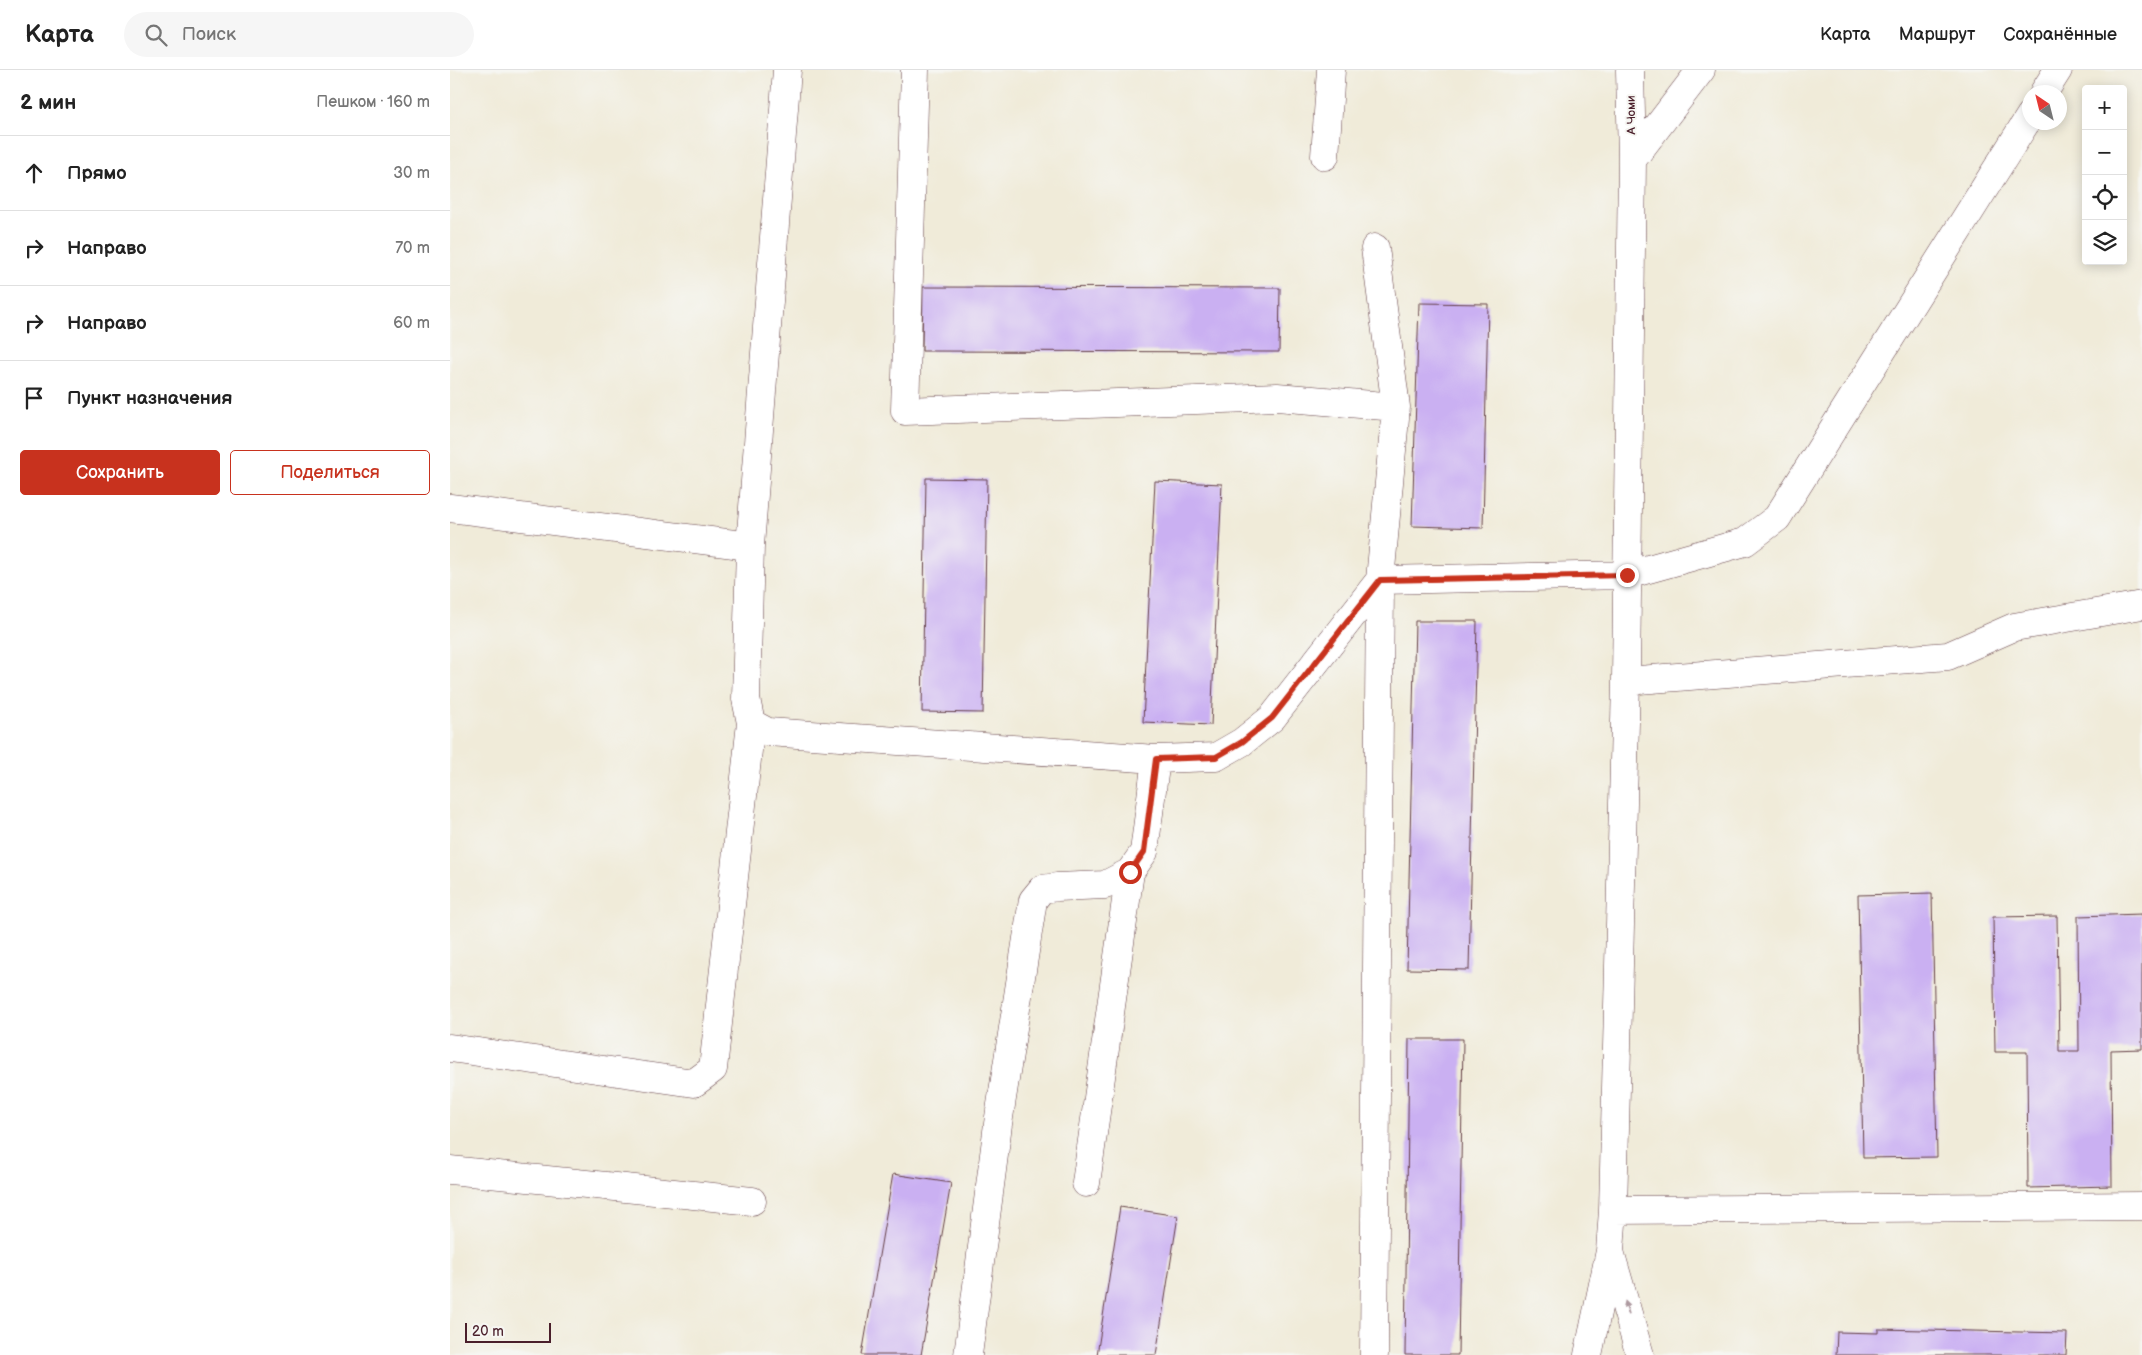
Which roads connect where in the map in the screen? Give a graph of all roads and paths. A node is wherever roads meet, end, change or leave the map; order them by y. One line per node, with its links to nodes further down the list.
1 (786, 70): 14 (street)
2 (915, 70): 12 (street)
3 (1331, 70): 9 (street)
4 (1630, 70): 10 (street, А Чоми)
5 (1701, 70): 10 (street)
6 (2058, 70): 7 (street)
7 (2048, 85)
8 (2022, 129): 15 (street)
9 (1324, 156)
10 (1632, 160): 15 (street, А Чоми)
11 (1375, 248): 12 (street)
12 (1396, 407): 16 (street)
13 (450, 508): 14 (street)
14 (750, 546): 19 (street)
15 (1627, 575): 16 (street); 18 (street, А Чоми)
16 (1380, 580): 20 (street); 30 (street)
17 (2142, 606): 18 (street)
18 (1626, 681): 27 (street, А Чоми)
19 (751, 723): 20 (street); 22 (street)
20 (1156, 759): 21 (street)
21 (1130, 872): 24 (street); 29 (street)
22 (450, 1048)
23 (450, 1170): 25 (street)
24 (1086, 1183)
25 (752, 1201)
26 (2142, 1206): 27 (street)
27 (1613, 1210): 28 (street, А Чоми)
28 (1610, 1251): 31 (street); 32 (street, one-way to 28)
29 (968, 1355)
30 (1374, 1355)
31 (1588, 1355)
32 (1640, 1355)

